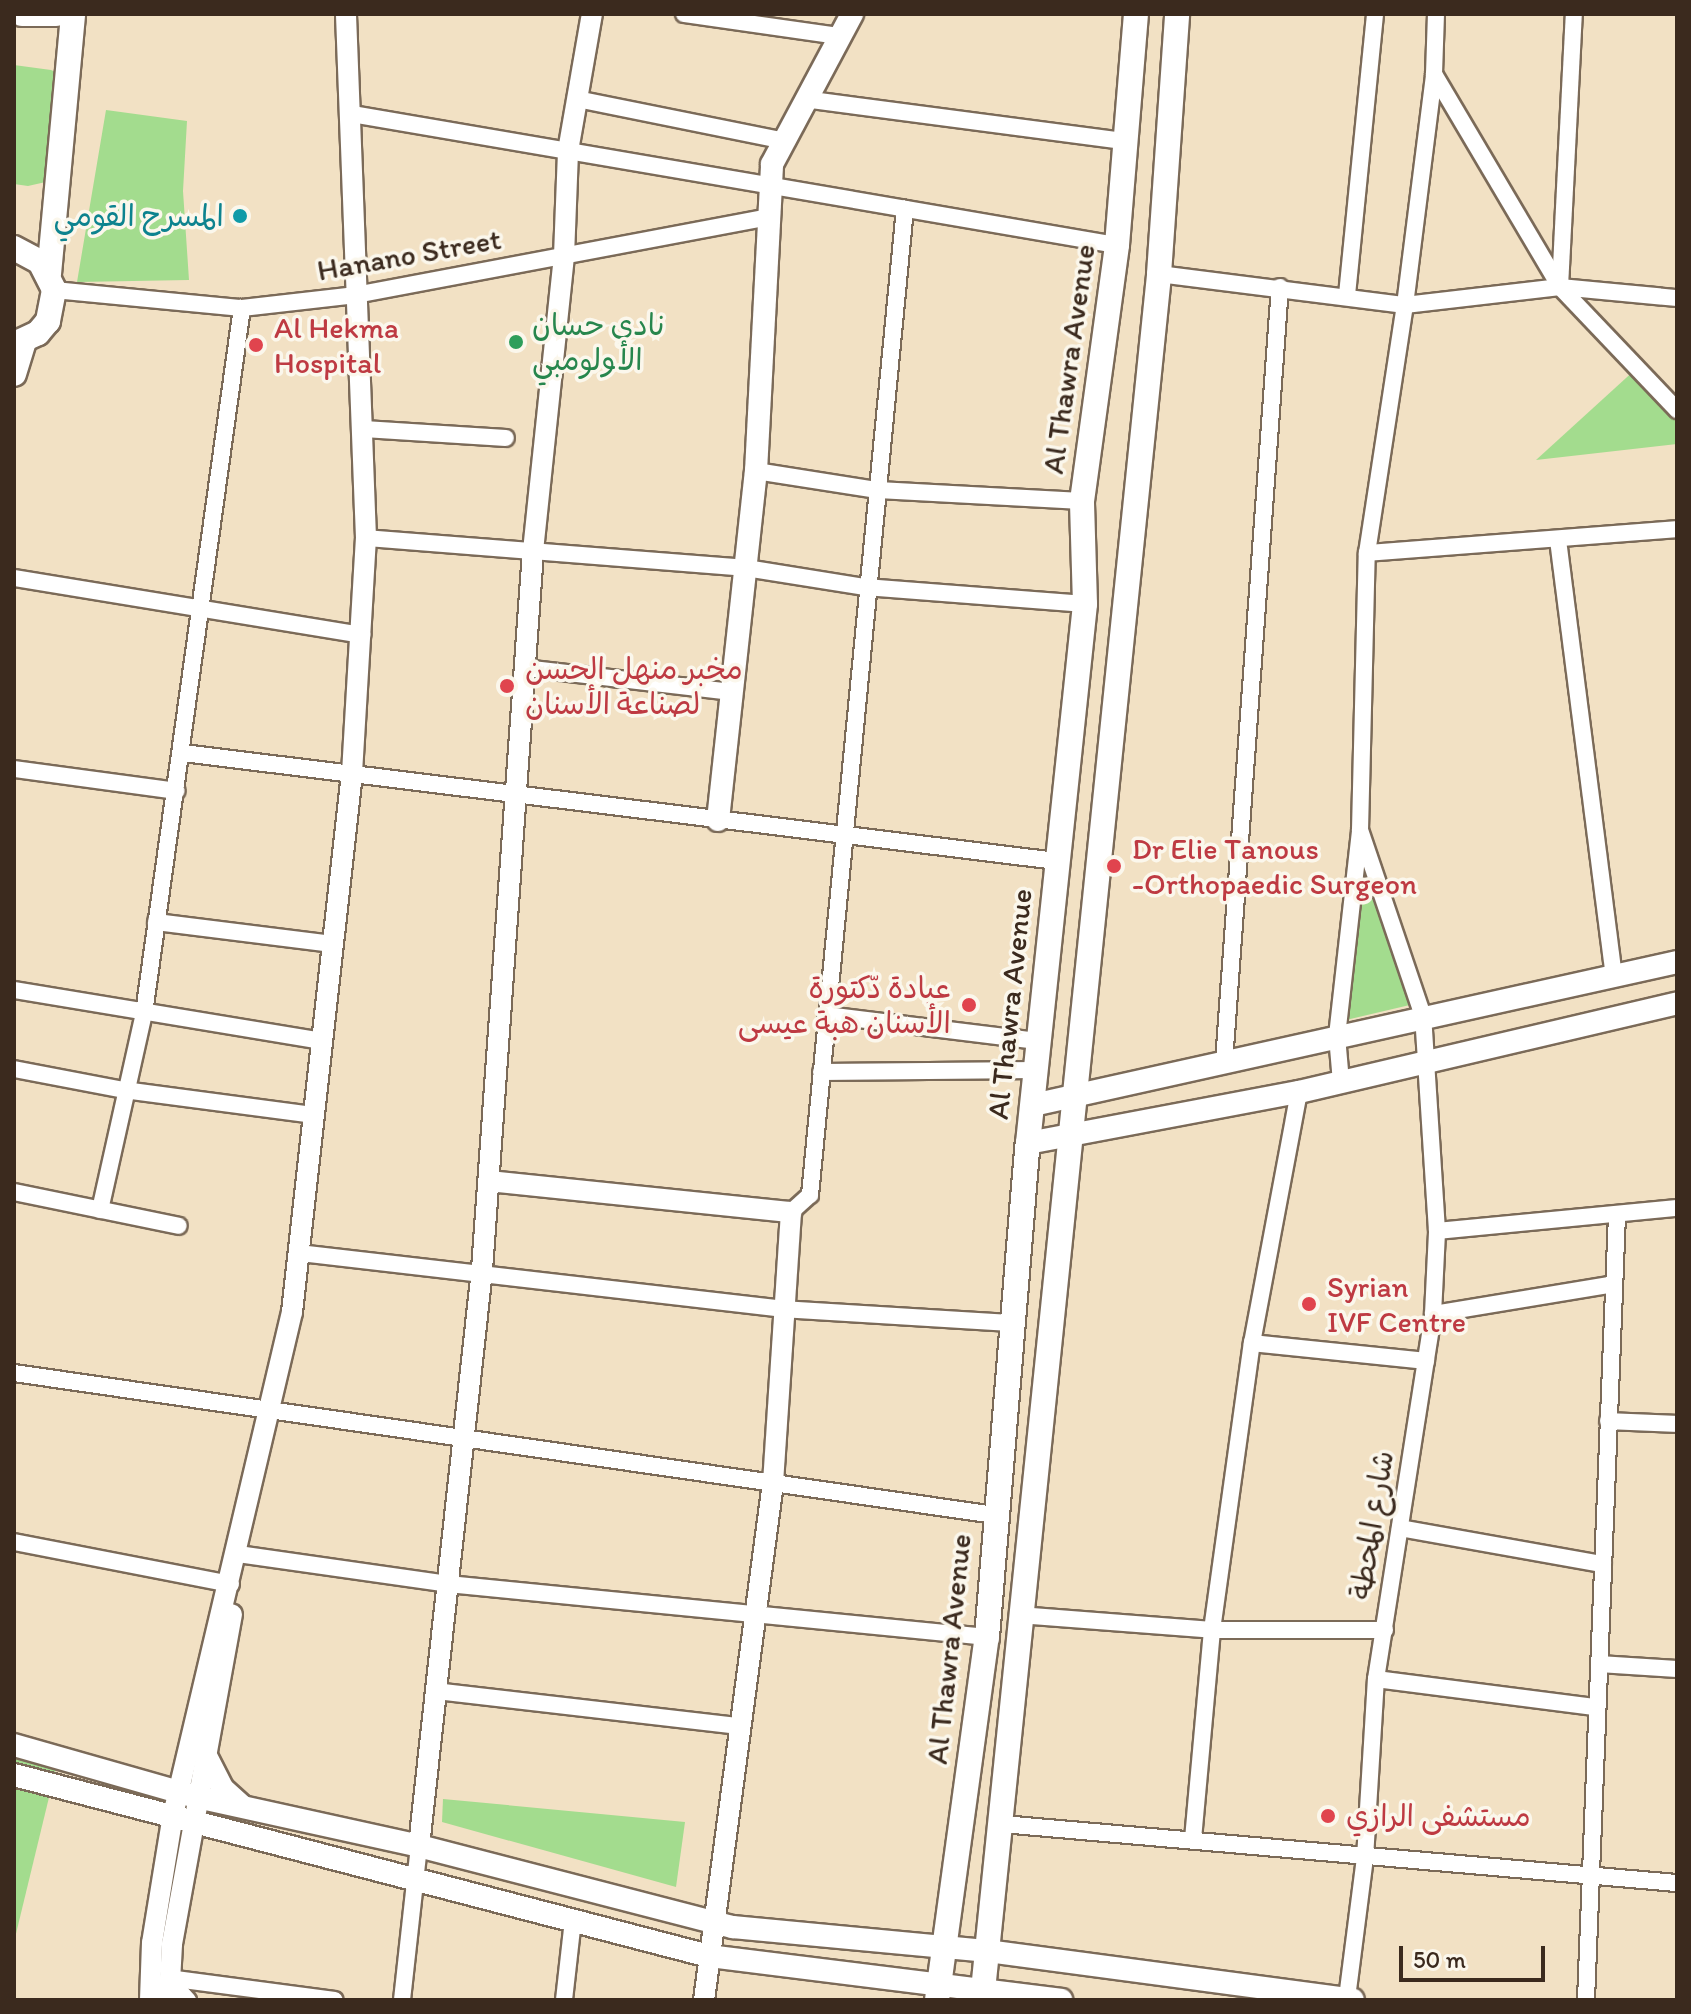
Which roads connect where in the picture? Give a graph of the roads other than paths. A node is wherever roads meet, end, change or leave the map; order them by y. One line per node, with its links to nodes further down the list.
1 (22, 14): 2 (main road)
2 (56, 14)
3 (73, 14): 28 (main road)
4 (346, 14): 17 (street)
5 (592, 14): 15 (street)
6 (684, 14): 13 (street)
7 (852, 14): 13 (main road)
8 (1136, 14): 19 (main road, Al Thawra Avenue)
9 (1177, 14): 27 (main road)
10 (1375, 14): 32 (street)
11 (1436, 14): 14 (street)
12 (1574, 14): 30 (street)
13 (839, 36): 16 (main road)
14 (1434, 74): 30 (street); 34 (street)
15 (577, 99): 18 (street); 20 (street)
16 (804, 99): 18 (main road); 19 (street)
17 (352, 114): 20 (street); 31 (street)
18 (781, 140): 21 (main road)
19 (1125, 141): 24 (main road, Al Thawra Avenue)
20 (568, 151): 21 (street); 26 (street)
21 (770, 186): 22 (street); 23 (main road)
22 (905, 209): 24 (street); 42 (street)
23 (769, 217): 26 (street, Hanano Street); 41 (main road)
24 (1117, 245): 43 (main road, Al Thawra Avenue)
25 (14, 248): 28 (main road)
26 (564, 256): 31 (street, Hanano Street); 47 (street)
27 (1159, 274): 29 (street); 86 (main road)
28 (52, 282): 35 (street, Hanano Street); 36 (main road)
29 (1280, 287): 32 (street); 79 (street)
30 (1560, 287): 33 (street); 34 (street); 38 (street)
31 (356, 295): 35 (street, Hanano Street); 39 (street)
32 (1347, 295): 34 (street)
33 (1677, 298)
34 (1405, 305): 48 (street)
35 (242, 308): 53 (street)
36 (19, 342): 37 (main road)
37 (14, 374)
38 (1677, 410)
39 (364, 429): 40 (street); 45 (street)
40 (506, 438)
41 (756, 471): 42 (street); 49 (main road)
42 (878, 490): 43 (street); 51 (street)
43 (1082, 501): 52 (main road, Al Thawra Avenue)
44 (1677, 529): 46 (street)
45 (366, 538): 47 (street); 54 (street)
46 (1558, 540): 48 (street); 69 (street)
47 (533, 551): 49 (street); 55 (street)
48 (1367, 553): 63 (street)
49 (746, 568): 51 (street); 56 (main road)
50 (14, 578): 53 (street)
51 (865, 587): 52 (street); 64 (street)
52 (1085, 604): 65 (main road, Al Thawra Avenue)
53 (200, 609): 54 (street); 57 (street)
54 (362, 635): 59 (street)
55 (525, 668): 56 (street); 61 (street)
56 (733, 692): 62 (main road)
57 (183, 753): 59 (street); 60 (street)
58 (14, 769): 60 (street)
59 (352, 773): 61 (street); 67 (street)
60 (177, 791): 66 (street)
61 (515, 798): 62 (street); 91 (street)
62 (718, 820): 64 (street)
63 (1360, 830): 74 (street, شارع المحطة); 75 (street)
64 (843, 832): 65 (street); 73 (street)
65 (1056, 861): 77 (main road, Al Thawra Avenue)
66 (156, 922): 67 (street); 72 (street)
67 (333, 944): 76 (street)
68 (1677, 962): 69 (main road)
69 (1614, 977): 74 (main road)
70 (14, 990): 72 (street)
71 (1677, 1003): 78 (main road)
72 (144, 1013): 76 (street); 84 (street)
73 (826, 1015): 77 (street); 82 (street)
74 (1423, 1016): 75 (main road); 78 (street, شارع المحطة)
75 (1337, 1036): 79 (main road); 83 (street)
76 (322, 1041): 88 (street)
77 (1039, 1041): 81 (main road, Al Thawra Avenue)
78 (1425, 1060): 83 (main road); 98 (street, شارع المحطة)
79 (1224, 1062): 86 (main road)
80 (14, 1069): 84 (street)
81 (1036, 1070): 82 (street); 87 (main road, Al Thawra Avenue)
82 (821, 1072): 95 (street)
83 (1341, 1082): 85 (main road)
84 (124, 1090): 88 (street); 94 (street)
85 (1299, 1092): 89 (main road); 105 (street)
86 (1074, 1097): 87 (main road); 89 (main road)
87 (1033, 1105): 90 (main road, Al Thawra Avenue)
88 (314, 1115): 99 (street)
89 (1072, 1135): 90 (main road); 121 (main road)
90 (1028, 1143): 104 (main road, Al Thawra Avenue)
91 (489, 1181): 95 (street); 100 (street)
92 (14, 1192): 94 (street)
93 (1677, 1208): 96 (street)
94 (100, 1210): 97 (street)
95 (791, 1212): 102 (street)
96 (1617, 1215): 98 (street); 101 (street)
97 (179, 1226)
98 (1437, 1231): 103 (street, شارع المحطة)
99 (300, 1253): 100 (street); 108 (street)
100 (482, 1270): 102 (street); 111 (street)
101 (1614, 1284): 103 (street); 109 (street)
102 (781, 1309): 104 (street); 112 (street)
103 (1433, 1314): 106 (street, شارع المحطة)
104 (1011, 1323): 113 (main road, Al Thawra Avenue)
105 (1252, 1343): 106 (street); 122 (street)
106 (1426, 1361): 114 (street, شارع المحطة)
107 (14, 1373): 108 (street)
108 (271, 1410): 111 (street); 116 (street)
109 (1608, 1421): 110 (street); 117 (street)
110 (1677, 1424)
111 (463, 1438): 112 (street); 119 (street)
112 (773, 1483): 113 (street); 120 (street)
113 (995, 1515): 124 (main road, Al Thawra Avenue)
114 (1400, 1528): 117 (street); 123 (street, شارع المحطة)
115 (14, 1542): 118 (street)
116 (238, 1554): 118 (street); 119 (street)
117 (1603, 1564): 125 (street)
118 (231, 1584): 132 (street); 134 (street)
119 (448, 1584): 120 (street); 128 (street)
120 (755, 1612): 124 (street); 130 (street)
121 (1019, 1615): 122 (street); 137 (main road)
122 (1212, 1630): 123 (street); 138 (street)
123 (1385, 1630): 127 (street, شارع المحطة)
124 (987, 1637): 146 (main road, Al Thawra Avenue)
125 (1599, 1664): 126 (street); 129 (street)
126 (1677, 1669)
127 (1376, 1679): 129 (street); 140 (street, شارع المحطة)
128 (436, 1691): 130 (street); 139 (street)
129 (1596, 1707): 141 (street)
130 (740, 1726): 145 (street)
131 (14, 1745): 134 (main road)
132 (205, 1754): 134 (street); 135 (main road)
133 (14, 1775): 136 (main road)
134 (188, 1794): 135 (main road); 136 (street)
135 (243, 1807): 139 (main road)
136 (183, 1817): 142 (main road); 149 (street); 153 (street)
137 (1002, 1824): 138 (street); 147 (main road)
138 (1193, 1839): 140 (street)
139 (419, 1846): 142 (street); 145 (main road)
140 (1365, 1858): 141 (street); 152 (street, شارع المحطة)
141 (1591, 1875): 143 (street); 161 (street)
142 (416, 1877): 144 (main road); 157 (street)
143 (1677, 1883)
144 (573, 1920): 148 (main road); 158 (street)
145 (714, 1922): 146 (main road); 148 (street)
146 (942, 1946): 147 (main road); 150 (main road, Al Thawra Avenue)
147 (988, 1951): 151 (main road); 152 (main road)
148 (709, 1956): 150 (main road); 159 (street)
149 (168, 1978): 154 (street); 155 (street); 156 (street)
150 (937, 1993): 151 (main road)
151 (983, 1996): 160 (main road)
152 (1350, 1999)
153 (150, 2000)
154 (169, 2000)
155 (188, 2000)
156 (335, 2000)
157 (402, 2000)
158 (564, 2000)
159 (704, 2000)
160 (1061, 2000)
161 (1586, 2000)

